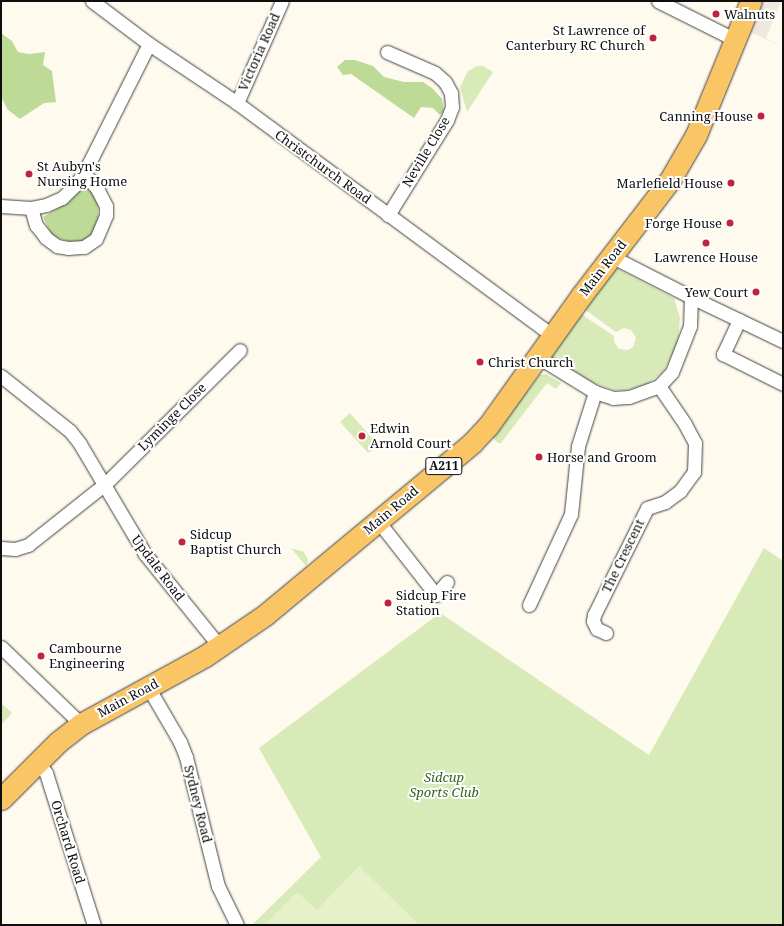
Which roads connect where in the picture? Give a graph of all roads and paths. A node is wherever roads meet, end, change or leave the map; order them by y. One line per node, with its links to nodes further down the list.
1 (92, 1): 6 (street, Christchurch Road)
2 (282, 1): 8 (street, Victoria Road)
3 (658, 1): 5 (street)
4 (751, 1): 5 (main road, Main Road / A211)
5 (736, 40): 13 (main road, Main Road / A211)
6 (149, 44): 8 (street, Christchurch Road); 9 (street)
7 (387, 52): 12 (street, Neville Close)
8 (237, 103): 12 (street, Christchurch Road)
9 (84, 173): 11 (street); 11 (street)
10 (1, 206): 11 (street)
11 (31, 208)
12 (388, 215): 16 (street, Christchurch Road)
13 (613, 257): 14 (street); 16 (main road, Main Road / A211)
14 (691, 297): 15 (street); 22 (street)
15 (739, 320): 17 (street); 21 (street)
16 (553, 336): 19 (main road, Main Road / A211)
17 (783, 341)
18 (240, 350): 24 (street, Lyminge Close)
19 (538, 356): 23 (street); 25 (main road, Main Road / A211)
20 (1, 376): 24 (street, Updale Road)
21 (783, 384)
22 (659, 386): 23 (street); 29 (street, The Crescent)
23 (595, 392): 28 (street)
24 (104, 484): 26 (street, Lyminge Close); 31 (street, Updale Road)
25 (378, 521): 27 (street); 31 (main road, Main Road / A211)
26 (1, 548)
27 (447, 582)
28 (530, 605)
29 (606, 633)
30 (1, 647): 33 (street)
31 (220, 647): 32 (main road, Main Road / A211)
32 (148, 687): 33 (main road, Main Road / A211); 37 (street, Sydney Road)
33 (80, 724): 34 (main road, Main Road / A211)
34 (38, 762): 35 (main road, Main Road / A211); 36 (street, Orchard Road)
35 (1, 799)
36 (94, 925)
37 (237, 925)

